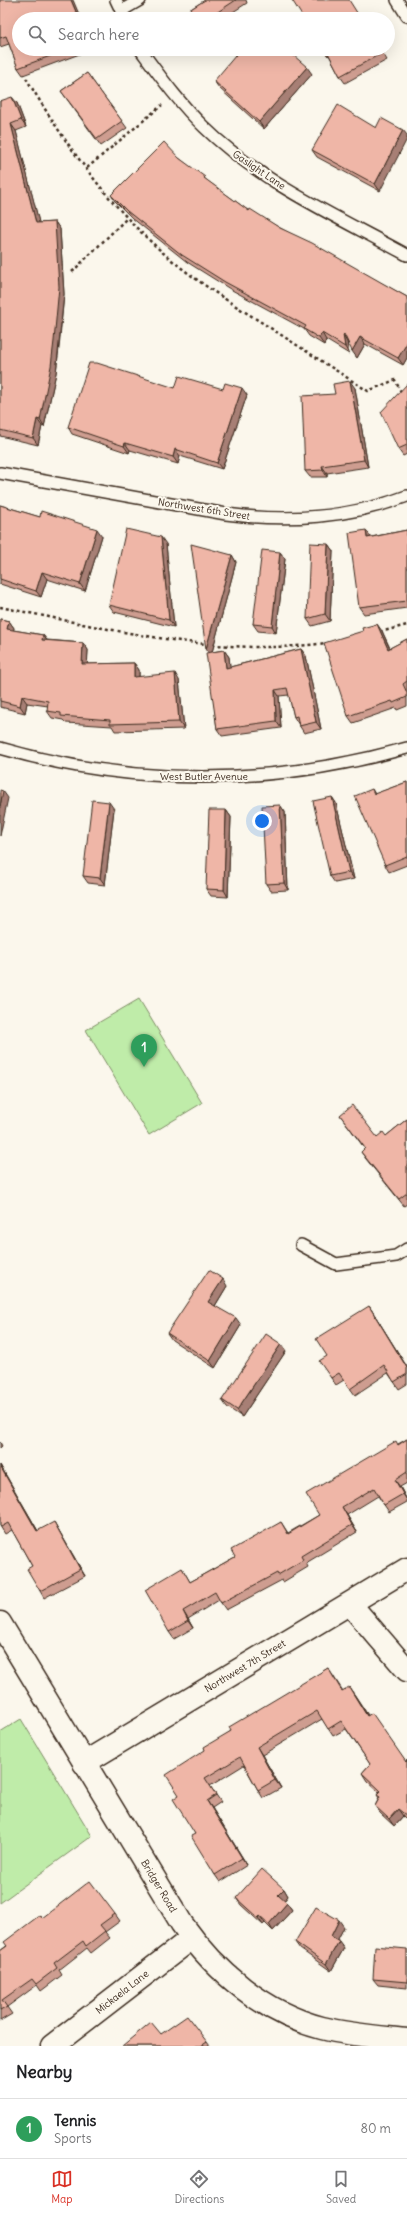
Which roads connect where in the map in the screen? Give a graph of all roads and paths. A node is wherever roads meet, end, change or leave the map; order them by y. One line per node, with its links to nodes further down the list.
1 (116, 0): 4 (lane)
2 (140, 0): 5 (lane)
3 (397, 0): 6 (lane)
4 (122, 12)
5 (126, 12)
6 (407, 16)
7 (145, 56): 9 (lane, Gaslight Lane)
8 (26, 78): 10 (path)
9 (175, 94): 10 (path); 12 (lane, Gaslight Lane)
10 (87, 168): 11 (path)
11 (127, 218): 13 (path); 14 (path)
12 (407, 254)
13 (72, 272)
14 (404, 397)
15 (0, 472): 16 (lane, Northwest 6th Street)
16 (407, 496)
17 (0, 607): 20 (path)
18 (407, 625): 19 (path)
19 (374, 634)
20 (327, 643)
21 (0, 748): 22 (lane, West Butler Avenue)
22 (407, 748)
23 (301, 1245): 24 (lane)
24 (407, 1249)
25 (407, 1569): 26 (street, Northwest 7th Street)
26 (350, 1604): 28 (street); 29 (street, Northwest 7th Street)
27 (0, 1623): 29 (street, Bridger Road)
28 (407, 1670)
29 (84, 1763): 30 (street, Bridger Road)
30 (192, 1938): 31 (street, Bridger Road); 32 (street, Mickaela Lane)
31 (407, 2040)
32 (52, 2046)

